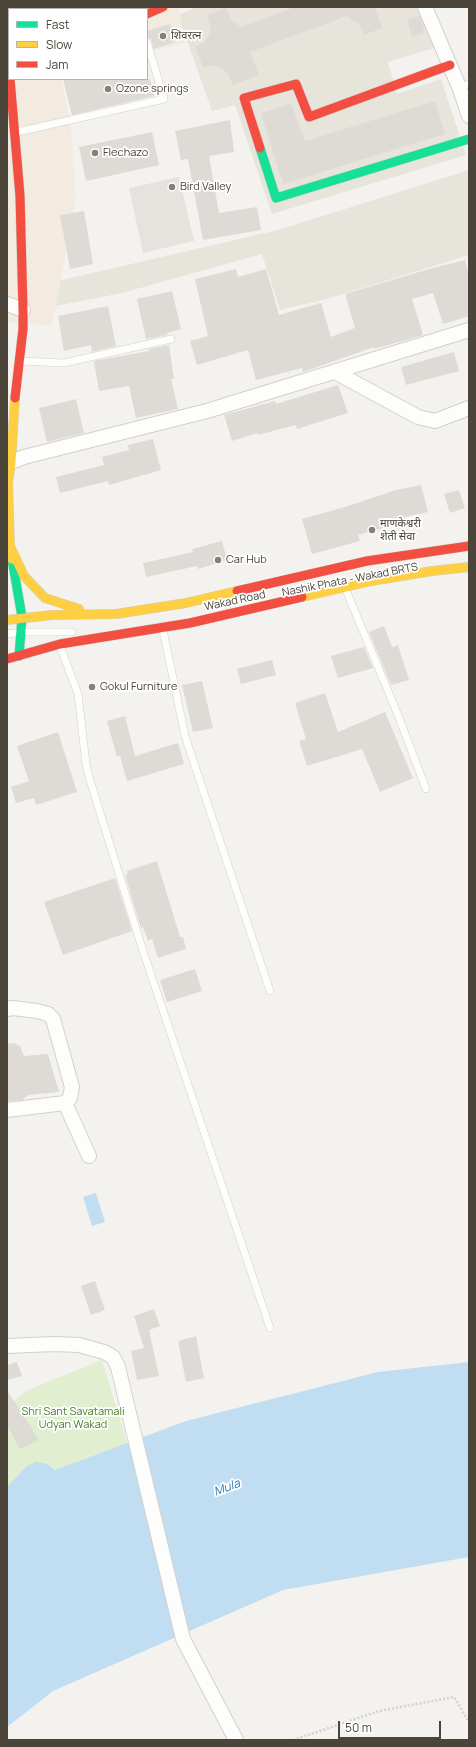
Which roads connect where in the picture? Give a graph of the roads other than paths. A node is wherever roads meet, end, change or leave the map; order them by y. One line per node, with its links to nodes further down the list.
1 (163, 7): 3 (main road)
2 (426, 7): 7 (street)
3 (148, 14)
4 (148, 45): 11 (lane)
5 (7, 52): 6 (main road)
6 (8, 55)
7 (450, 65): 9 (street); 12 (main road)
8 (10, 80): 11 (main road)
9 (464, 85): 10 (street)
10 (469, 116)
11 (14, 133): 14 (main road)
12 (469, 139)
13 (7, 304): 14 (street)
14 (23, 310): 17 (main road)
15 (469, 330): 18 (street)
16 (171, 339): 17 (lane)
17 (18, 361): 20 (main road)
18 (335, 372): 19 (street); 20 (street)
19 (469, 408)
20 (11, 462): 21 (main road)
21 (10, 546): 26 (main road); 28 (main road)
22 (469, 546): 26 (main road, Wakad Road)
23 (438, 562): 25 (lane, Nashik Phata - Wakad BRTS)
24 (469, 567): 25 (main road, Wakad Road)
25 (345, 584): 31 (main road, Wakad Road); 41 (lane)
26 (116, 614): 28 (main road, Wakad Road)
27 (177, 617): 30 (lane)
28 (22, 618): 29 (main road, Wakad Road); 33 (main road)
29 (7, 620)
30 (148, 622)
31 (162, 627): 38 (main road, Wakad Road); 42 (lane)
32 (81, 630): 34 (lane)
33 (21, 632): 34 (lane); 35 (lane); 39 (main road)
34 (66, 632): 36 (lane)
35 (7, 634)
36 (46, 639)
37 (33, 644): 39 (lane)
38 (60, 644): 39 (main road, Wakad Road); 47 (lane)
39 (14, 653): 40 (street)
40 (7, 666)
41 (426, 789)
42 (270, 991)
43 (7, 1009): 44 (street)
44 (65, 1103): 45 (street); 46 (street)
45 (7, 1110)
46 (89, 1156)
47 (270, 1328)
48 (8, 1346): 49 (street)
49 (236, 1740)

